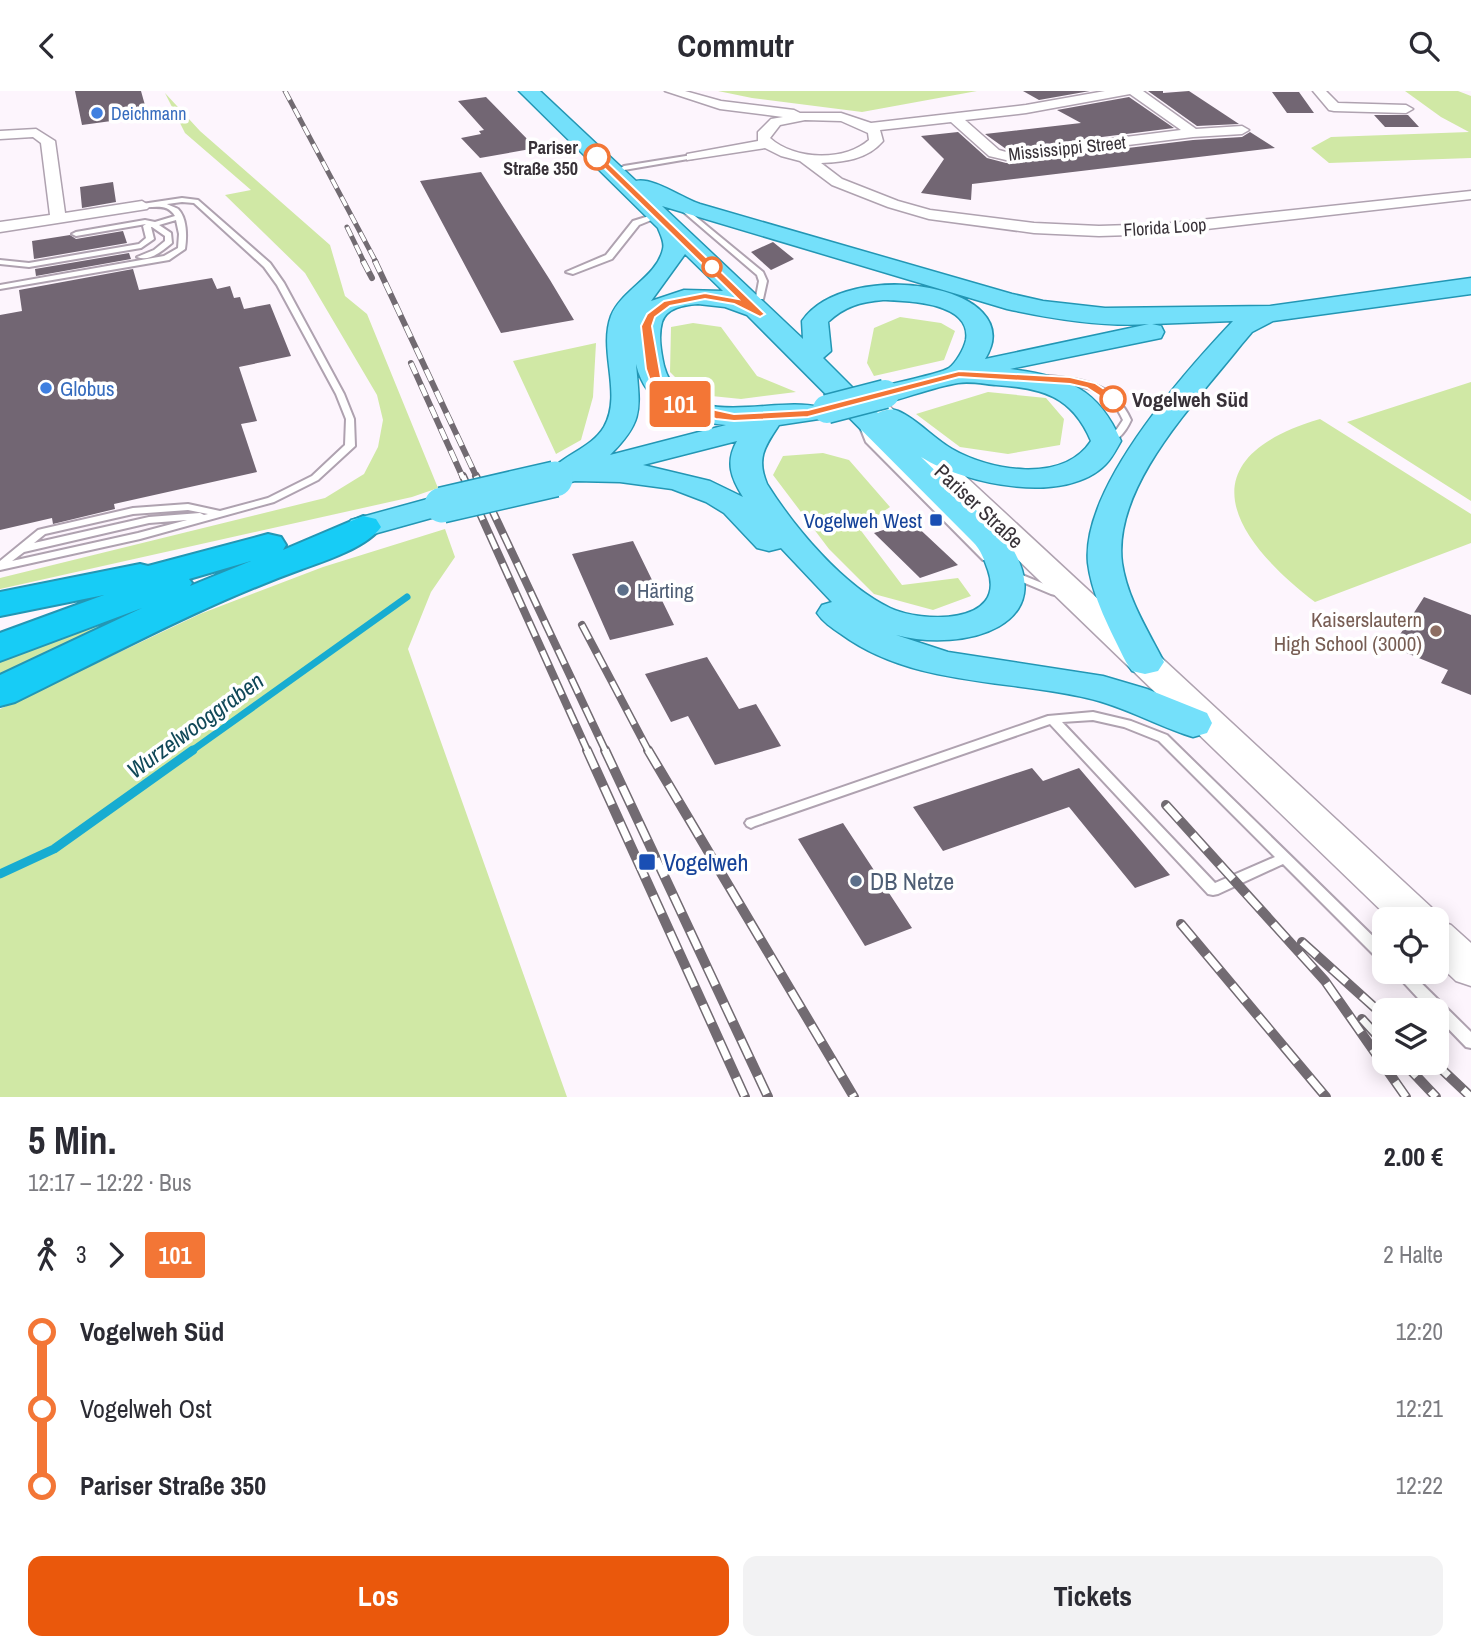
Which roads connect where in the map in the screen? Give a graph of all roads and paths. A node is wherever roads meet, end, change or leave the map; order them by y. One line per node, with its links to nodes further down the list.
1 (529, 91): 24 (main road, Pariser Straße)
2 (543, 91): 20 (main road, Pariser Straße)
3 (671, 91): 7 (street)
4 (1126, 91): 10 (street)
5 (1135, 91): 14 (street)
6 (1320, 91): 8 (street)
7 (735, 107): 9 (street); 11 (street)
8 (1406, 109)
9 (805, 116): 11 (street); 12 (street)
10 (954, 117): 12 (street); 14 (street, Mississippi Street)
11 (770, 125): 16 (street)
12 (868, 127): 17 (street)
13 (1242, 130): 14 (street, Mississippi Street)
14 (1193, 133)
15 (0, 135): 26 (street)
16 (767, 144): 18 (street); 19 (street)
17 (857, 154): 19 (street); 21 (street)
18 (692, 157): 20 (lane)
19 (806, 157): 21 (street, Florida Loop)
20 (633, 177): 24 (main road); 37 (main road, Pariser Straße)
21 (862, 194): 22 (street, Florida Loop)
22 (1471, 195)
23 (142, 207): 25 (lane); 26 (street); 45 (lane)
24 (668, 215): 33 (lane); 37 (main road, Pariser Straße); 38 (main road); 44 (main road)
25 (180, 218): 27 (lane); 34 (lane)
26 (58, 219): 28 (street)
27 (152, 223): 29 (lane); 31 (lane); 34 (lane)
28 (0, 227)
29 (76, 234)
30 (79, 246): 31 (lane)
31 (81, 256): 32 (lane)
32 (0, 262)
33 (570, 272)
34 (34, 282): 36 (lane)
35 (1471, 286): 38 (main road)
36 (0, 287)
37 (760, 306): 39 (main road, Pariser Straße); 41 (main road, Pariser Straße); 42 (main road)
38 (1268, 313): 40 (main road); 54 (main road)
39 (817, 351): 40 (main road); 41 (main road, Pariser Straße)
40 (959, 374): 41 (main road); 41 (main road)
41 (873, 403): 42 (main road, bridge); 49 (main road); 50 (main road, Pariser Straße); 54 (main road, Pariser Straße)
42 (818, 411): 43 (main road)
43 (764, 425): 44 (main road); 49 (main road)
44 (568, 476): 46 (main road, bridge); 57 (main road)
45 (220, 514): 47 (lane); 47 (lane)
46 (363, 527): 48 (highway); 53 (highway); 55 (highway)
47 (0, 567)
48 (169, 570): 51 (highway); 52 (highway)
49 (1007, 571): 50 (lane)
50 (1055, 592): 57 (main road, Pariser Straße)
51 (0, 604)
52 (0, 626)
53 (0, 648)
54 (1145, 661): 61 (main road, Pariser Straße)
55 (0, 692)
56 (1052, 719): 58 (lane); 59 (lane); 59 (lane)
57 (1193, 723): 60 (main road, Pariser Straße)
58 (751, 823)
59 (1285, 858): 62 (lane)
60 (1385, 907)
61 (1404, 907)
62 (1372, 944)
63 (1449, 948): 65 (main road)
64 (1449, 966): 67 (main road)
65 (1471, 969)
66 (1413, 984): 68 (lane)
67 (1471, 986)
68 (1471, 1042)

